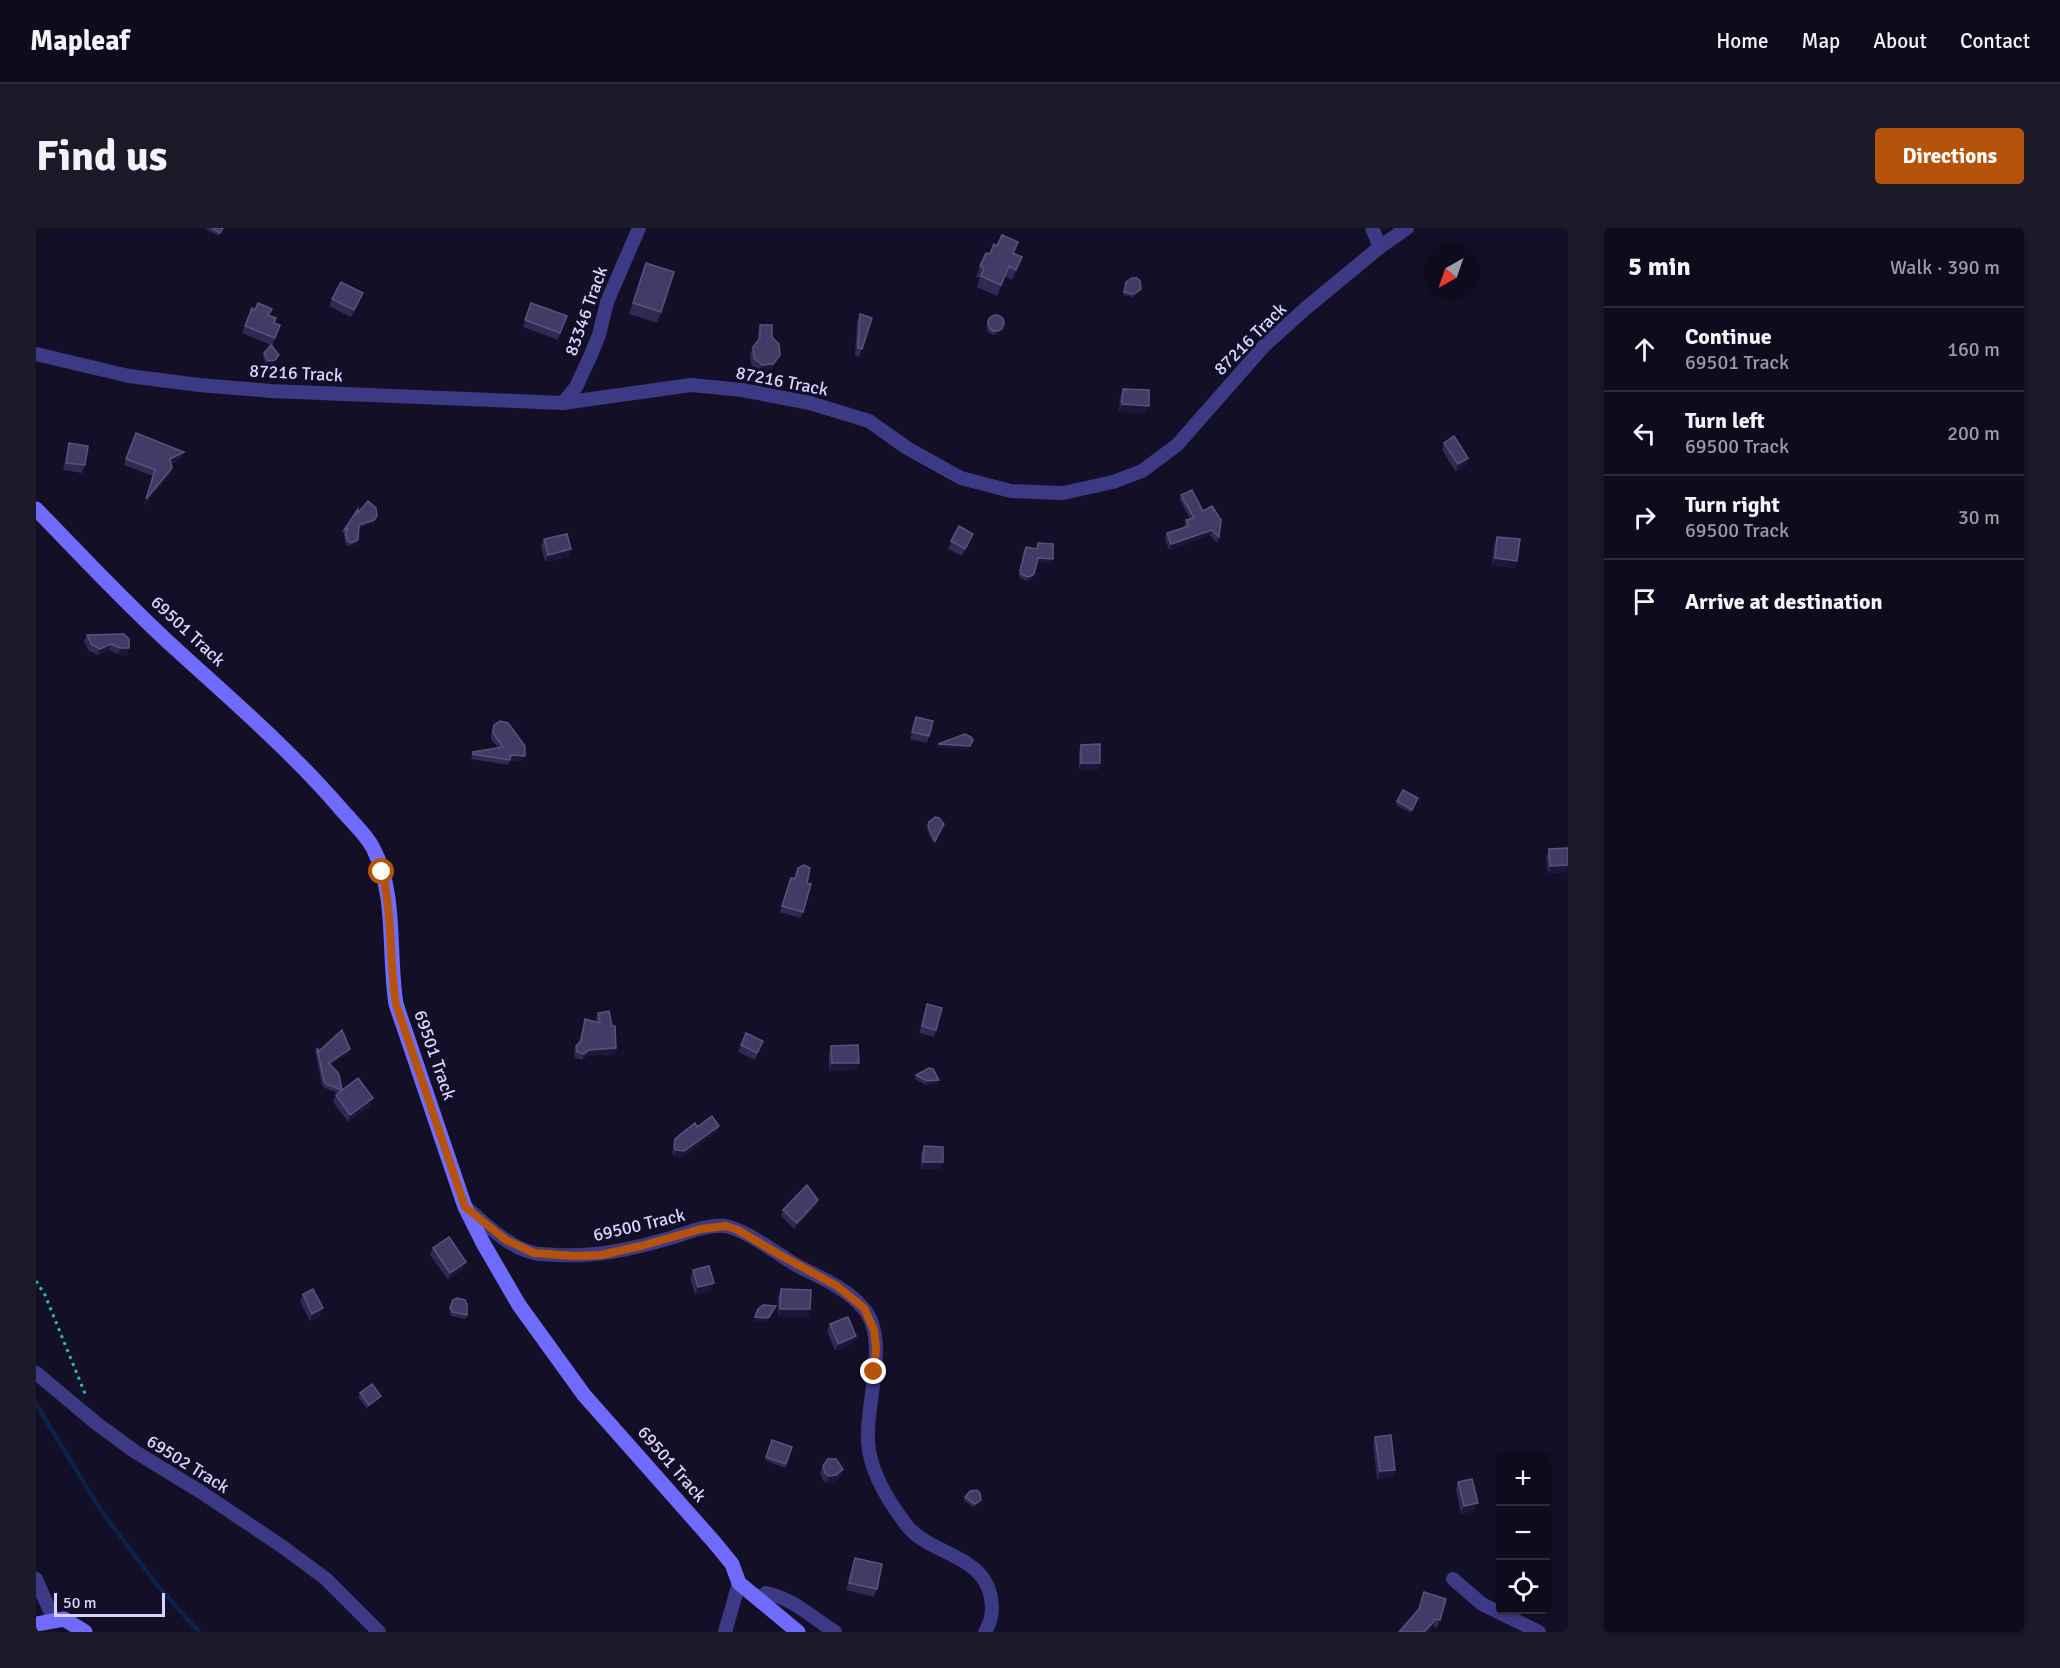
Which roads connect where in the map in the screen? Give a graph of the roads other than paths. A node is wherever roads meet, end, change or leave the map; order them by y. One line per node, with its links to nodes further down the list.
1 (639, 228): 6 (street, 83346 Track)
2 (1372, 228): 4 (street)
3 (1407, 228): 4 (street, 87216 Track)
4 (1380, 247): 6 (street, 87216 Track)
5 (36, 354): 6 (street, 87216 Track)
6 (563, 403)
7 (36, 509): 8 (street, 69501 Track)
8 (465, 1207): 12 (street, 69501 Track); 21 (street, 69500 Track)
9 (36, 1373): 17 (street, 69502 Track)
10 (36, 1579): 14 (street)
11 (1453, 1579): 22 (street)
12 (739, 1583): 13 (street, 69501 Track); 18 (street)
13 (758, 1599): 19 (street, 69501 Track); 20 (street)
14 (52, 1620): 15 (street); 16 (street)
15 (36, 1624)
16 (85, 1632)
17 (379, 1632)
18 (725, 1632)
19 (798, 1632)
20 (835, 1632)
21 (985, 1632)
22 (1539, 1632)

